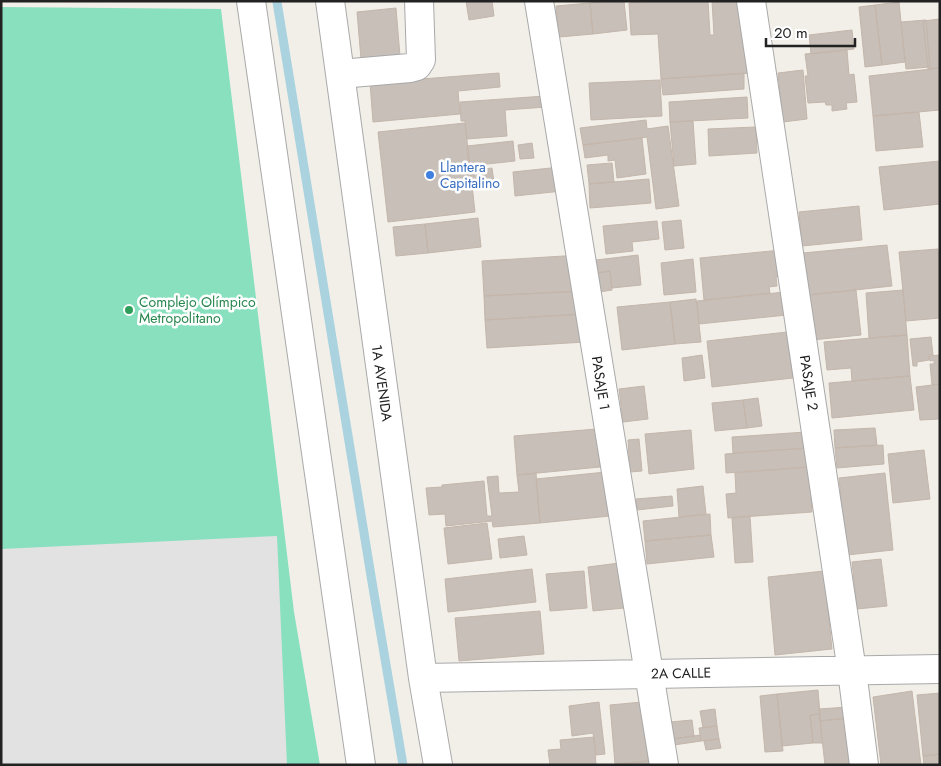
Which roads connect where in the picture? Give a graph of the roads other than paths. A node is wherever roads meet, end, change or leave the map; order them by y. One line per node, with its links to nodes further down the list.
1 (251, 1): 11 (street)
2 (330, 1): 6 (street, 1A AVENIDA)
3 (419, 1): 6 (street)
4 (538, 1): 9 (street, PASAJE 1)
5 (751, 1): 8 (street, PASAJE 2)
6 (340, 74): 10 (street, 1A AVENIDA)
7 (940, 669): 8 (street, 2A CALLE)
8 (852, 671): 9 (street, 2A CALLE); 14 (street, PASAJE 2)
9 (649, 674): 10 (street, 2A CALLE); 13 (street, PASAJE 1)
10 (423, 678): 12 (street, 1A AVENIDA)
11 (361, 765)
12 (438, 765)
13 (664, 765)
14 (864, 765)

